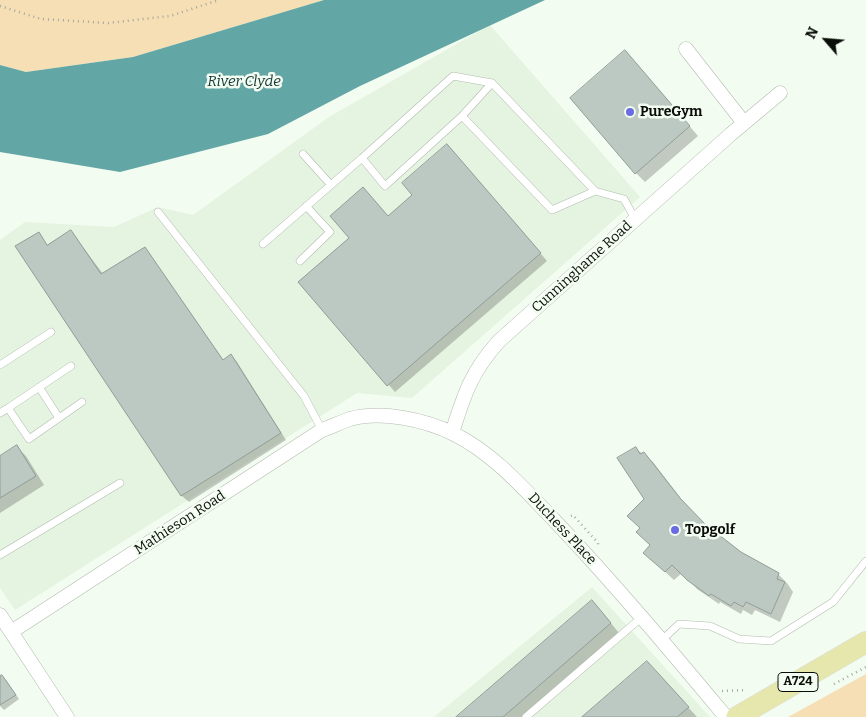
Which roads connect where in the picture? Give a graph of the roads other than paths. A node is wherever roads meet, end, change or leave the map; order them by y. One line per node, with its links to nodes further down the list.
1 (686, 49): 5 (street)
2 (492, 82): 4 (lane); 7 (lane); 9 (lane)
3 (780, 93): 5 (street, Cunninghame Road)
4 (462, 116): 7 (lane); 9 (lane)
5 (744, 123): 12 (street, Cunninghame Road)
6 (303, 154): 8 (lane)
7 (362, 158): 8 (lane)
8 (331, 185): 10 (lane)
9 (595, 191): 12 (lane)
10 (306, 206): 13 (lane); 14 (lane)
11 (158, 212): 24 (lane)
12 (635, 219): 25 (street, Cunninghame Road)
13 (263, 244)
14 (300, 261)
15 (51, 332): 16 (lane)
16 (0, 365)
17 (71, 366): 18 (lane)
18 (39, 387): 20 (lane); 22 (lane)
19 (82, 402): 22 (lane)
20 (8, 408): 21 (lane); 22 (lane)
21 (0, 413)
22 (59, 418)
23 (352, 418): 24 (street, Mathieson Road); 25 (street, Duchess Place)
24 (322, 430): 31 (street, Mathieson Road)
25 (452, 433): 30 (street, Duchess Place)
26 (120, 482): 27 (lane)
27 (0, 555)
28 (866, 561): 32 (lane)
29 (0, 615): 31 (street)
30 (642, 617): 32 (street, Duchess Place); 35 (lane)
31 (11, 632): 34 (street)
32 (662, 640): 36 (street, Duchess Place)
33 (864, 645): 37 (main road, A724)
34 (67, 717)
35 (526, 717)
36 (726, 717)
37 (737, 717)

